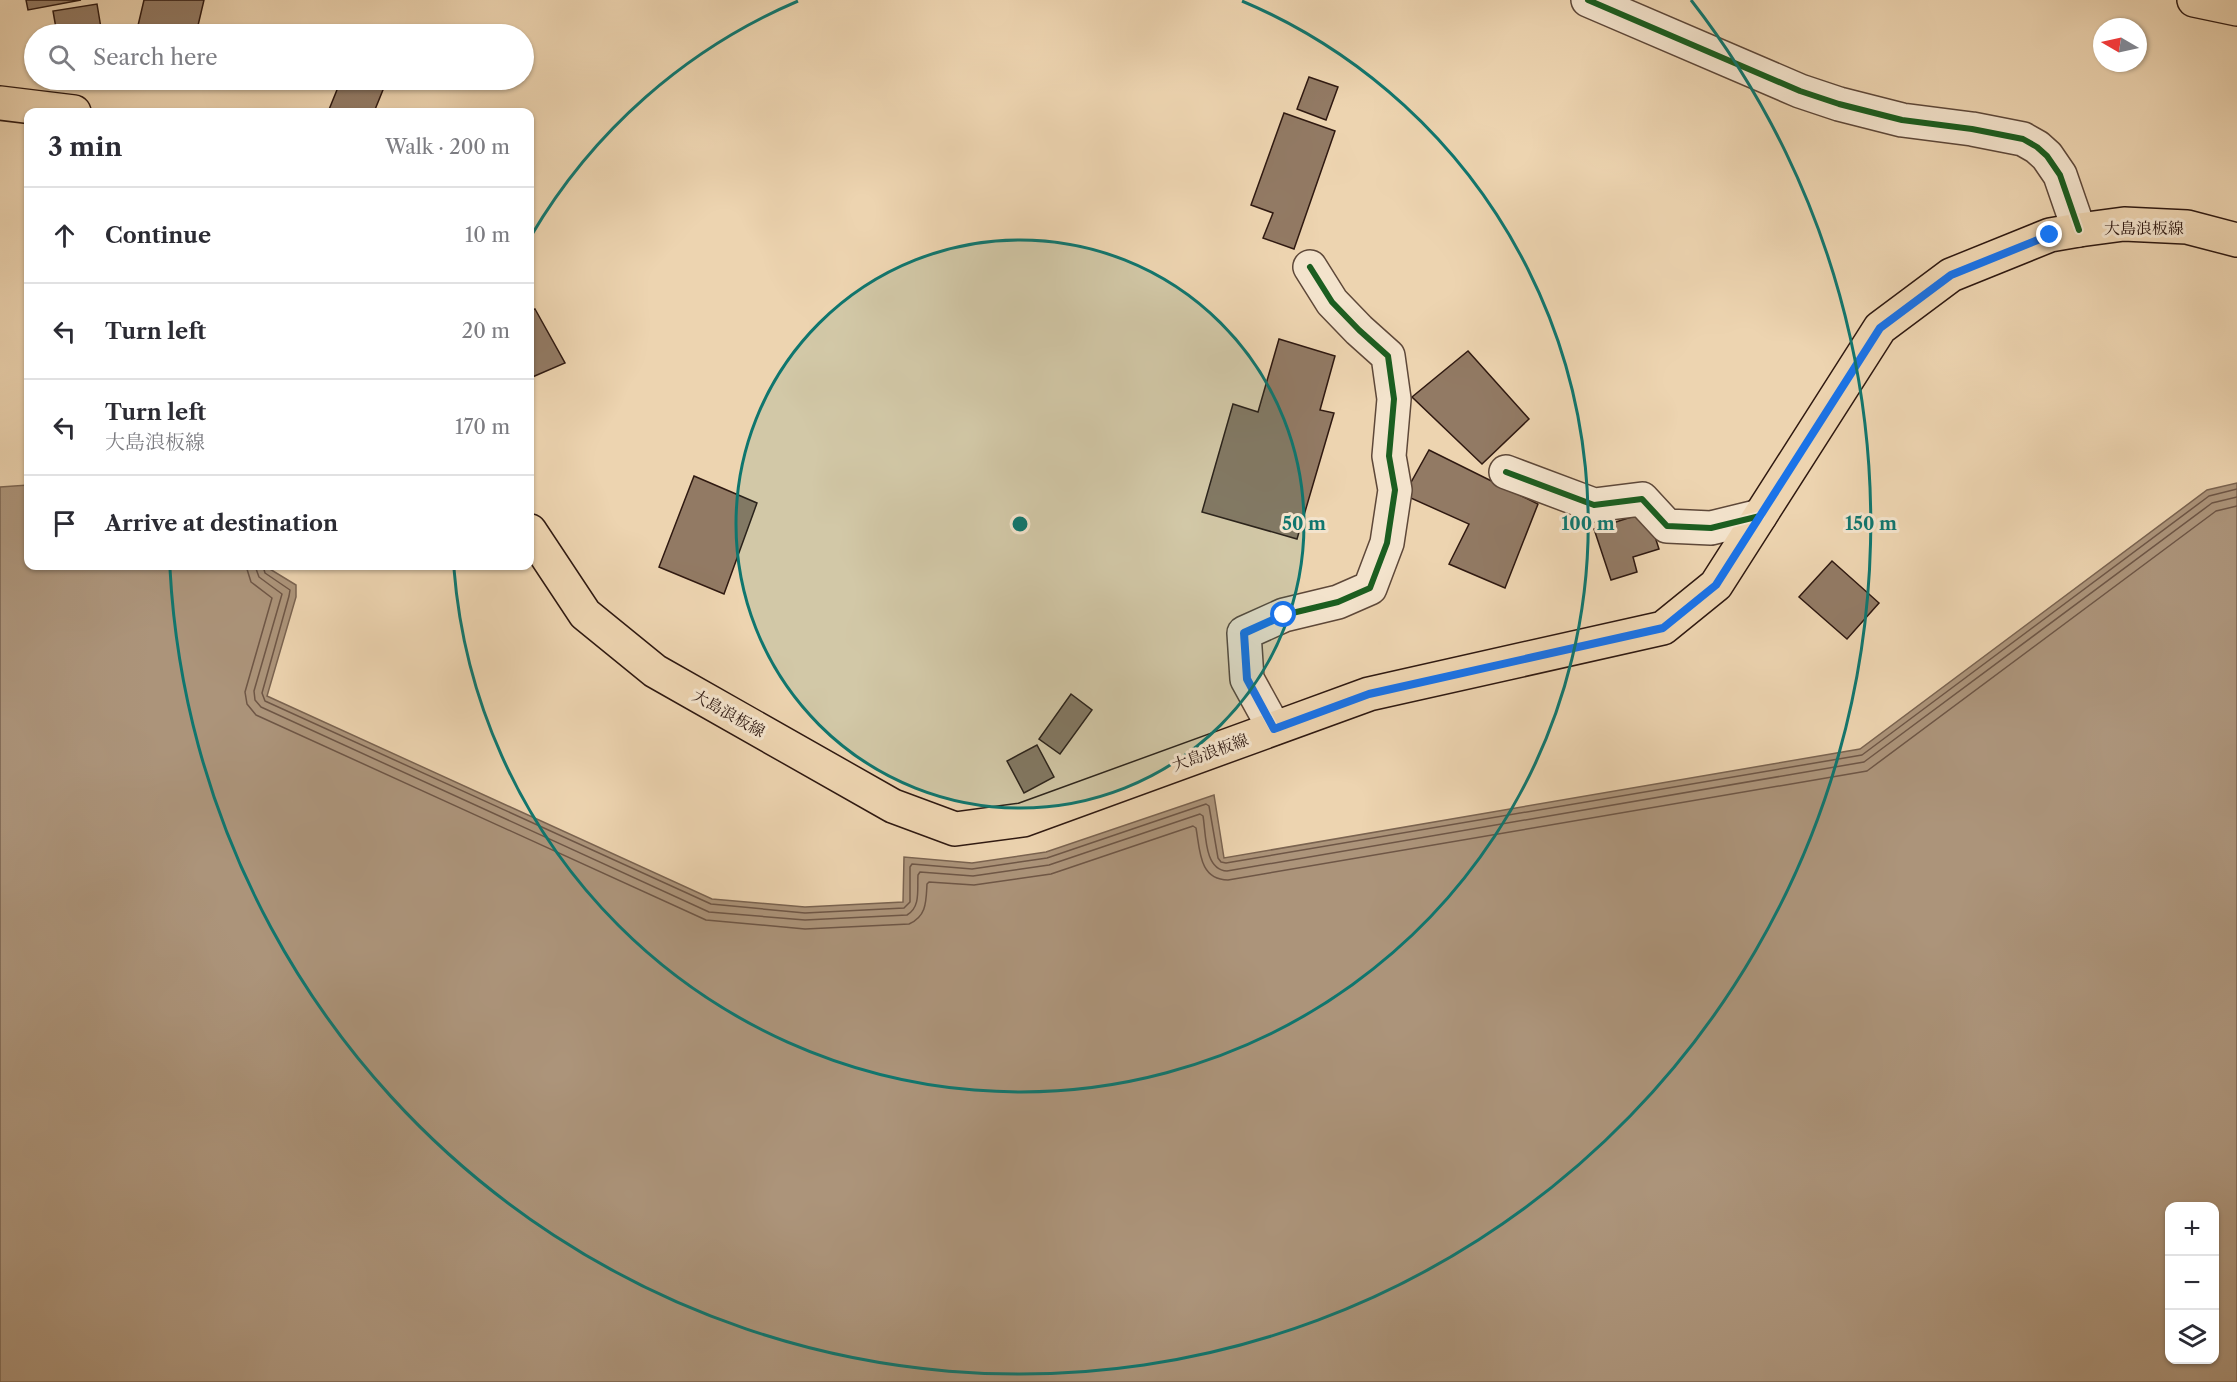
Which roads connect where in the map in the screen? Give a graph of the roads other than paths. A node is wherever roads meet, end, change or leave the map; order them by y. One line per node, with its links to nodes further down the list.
1 (1588, 0): 6 (street)
2 (2194, 0): 3 (main road)
3 (2237, 9)
4 (0, 103): 5 (main road)
5 (41, 108)
6 (2079, 230): 7 (main road, 大島浪板線); 10 (main road, 大島浪板線)
7 (2237, 240)
8 (1310, 267): 12 (street)
9 (1506, 472): 10 (street)
10 (1760, 516): 12 (main road, 大島浪板線)
11 (534, 537): 12 (main road, 大島浪板線)
12 (1274, 729)

